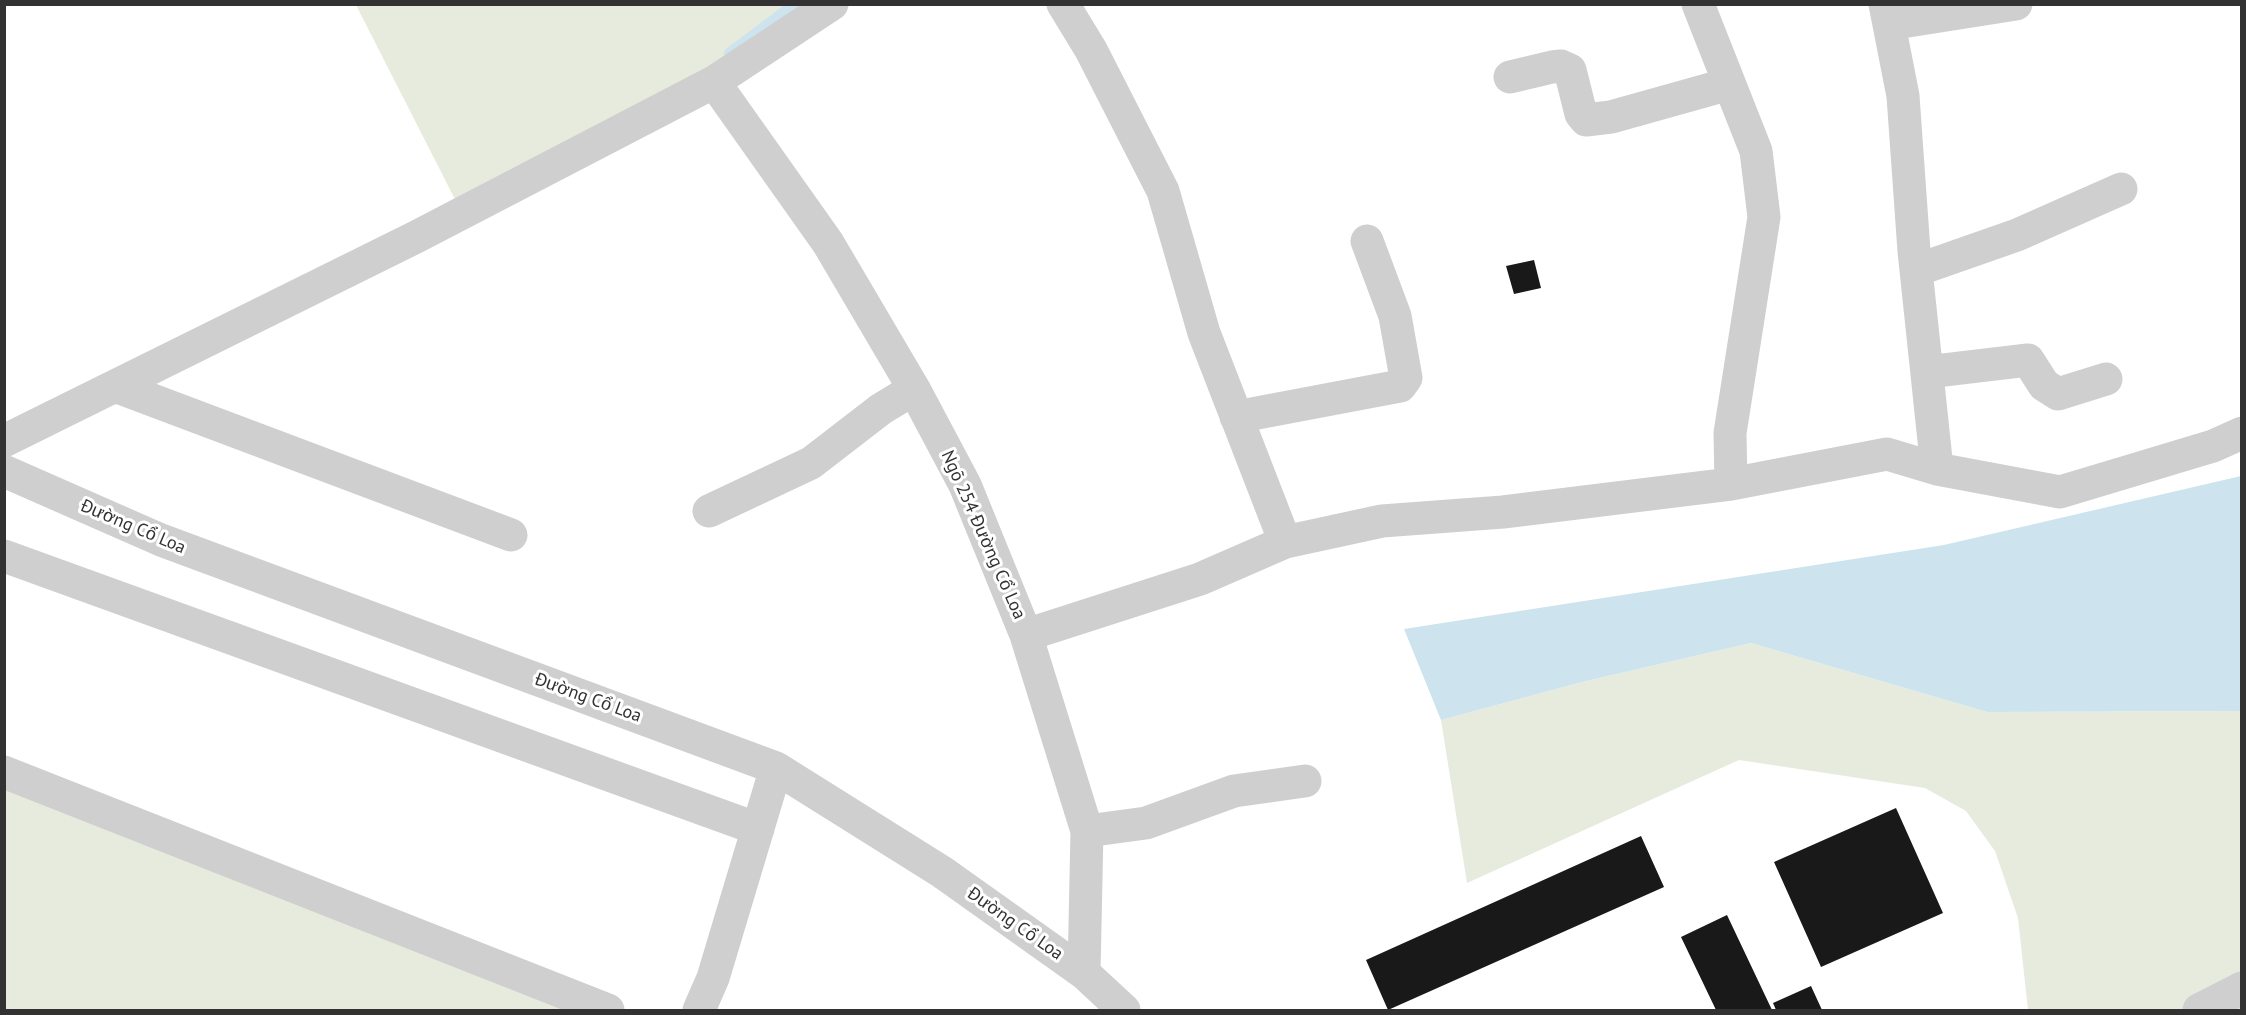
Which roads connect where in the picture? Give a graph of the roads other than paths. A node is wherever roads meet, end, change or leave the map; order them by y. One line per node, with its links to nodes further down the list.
1 (832, 4): 7 (street)
2 (1063, 4): 16 (street)
3 (1698, 4): 8 (street)
4 (2016, 4): 5 (street)
5 (1887, 14): 11 (street)
6 (1510, 77): 8 (street)
7 (714, 82): 14 (street); 15 (street, Ngõ 254 Đường Cổ Loa)
8 (1729, 84): 21 (street)
9 (2121, 189): 11 (street)
10 (1367, 241): 16 (street)
11 (1917, 270): 12 (street)
12 (1927, 372): 13 (street); 19 (street)
13 (2106, 379)
14 (115, 386): 18 (street); 23 (street)
15 (914, 389): 22 (street); 26 (street, Ngõ 254 Đường Cổ Loa)
16 (1236, 417): 24 (street)
17 (2241, 433): 19 (street)
18 (4, 441)
19 (1937, 468): 21 (street)
20 (4, 471): 27 (street, Đường Cổ Loa)
21 (1731, 484): 24 (street)
22 (709, 511)
23 (511, 535)
24 (1285, 542): 26 (street)
25 (4, 556): 30 (street)
26 (1026, 635): 31 (street, Ngõ 254 Đường Cổ Loa)
27 (776, 768): 30 (street); 32 (street, Đường Cổ Loa)
28 (4, 772): 35 (street)
29 (1305, 781): 31 (street)
30 (758, 829): 33 (street)
31 (1087, 831): 32 (street, Ngõ 254 Đường Cổ Loa)
32 (1084, 973): 38 (street, Đường Cổ Loa)
33 (713, 978): 36 (street); 37 (street)
34 (2241, 988): 39 (street)
35 (608, 1011)
36 (699, 1011)
37 (729, 1011)
38 (1125, 1011)
39 (2199, 1011)

